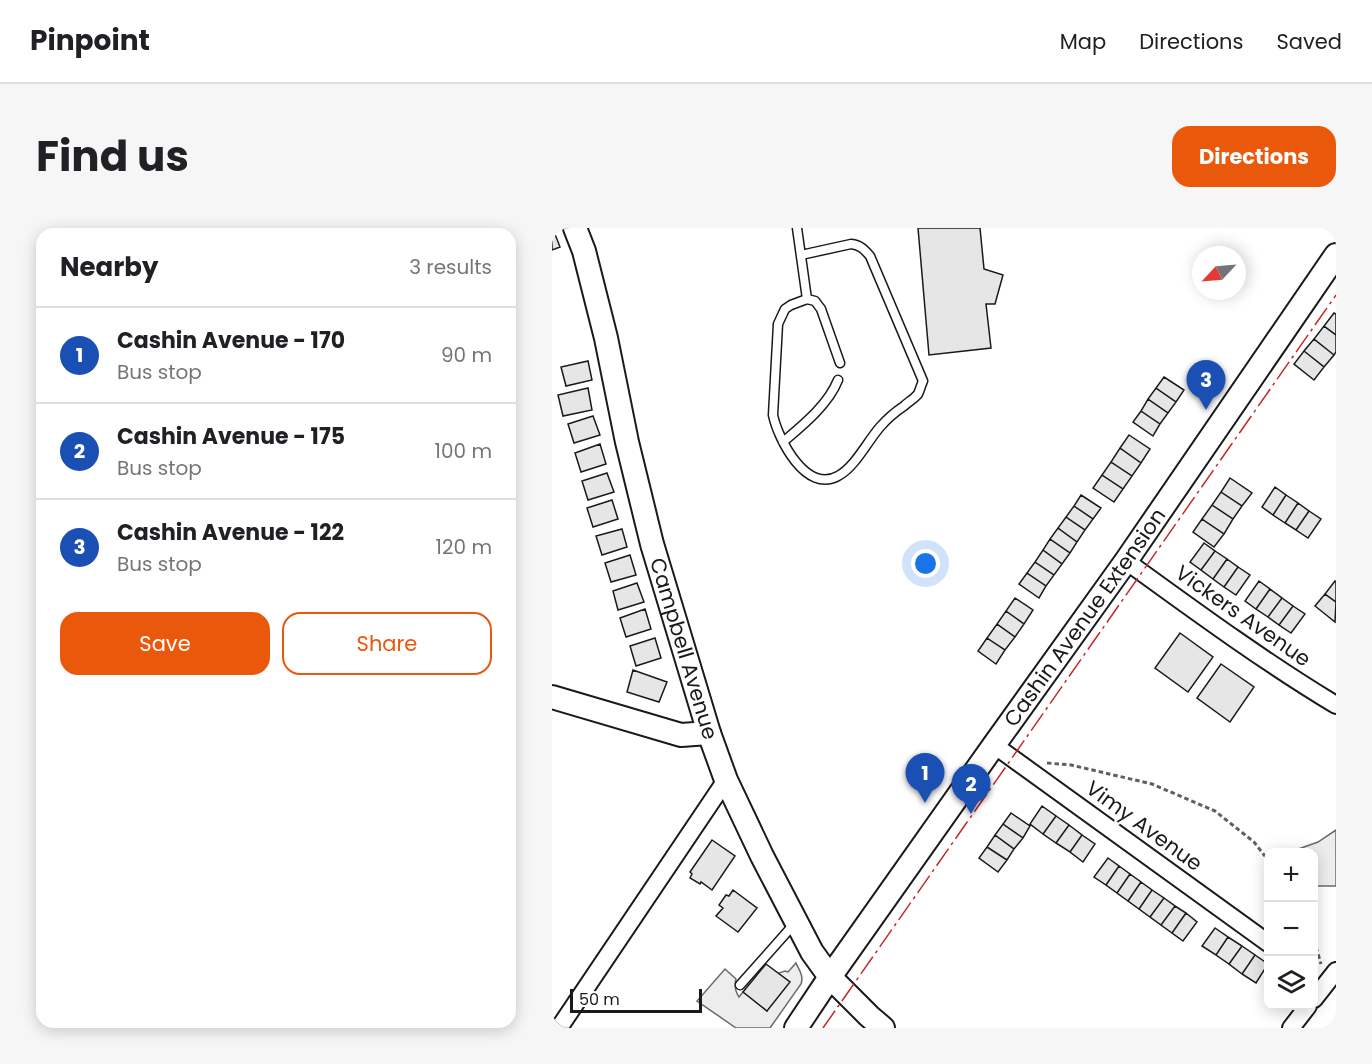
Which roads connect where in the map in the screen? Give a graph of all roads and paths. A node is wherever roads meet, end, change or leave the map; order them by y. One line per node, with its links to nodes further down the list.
1 (575, 228): 12 (street, Campbell Avenue)
2 (796, 228): 3 (lane)
3 (801, 255): 5 (lane); 8 (lane)
4 (1336, 255): 9 (street, Cashin Avenue Extension)
5 (807, 299): 6 (lane); 8 (lane)
6 (840, 363)
7 (838, 380): 8 (lane)
8 (783, 442)
9 (1126, 561): 11 (street, Vickers Avenue); 13 (street, Cashin Avenue Extension)
10 (552, 697): 12 (street)
11 (1336, 705)
12 (709, 733): 15 (street, Campbell Avenue)
13 (994, 745): 18 (street, Vimy Avenue); 20 (street, Cashin Avenue Extension)
14 (1048, 763): 16 (path)
15 (726, 780): 17 (street, Campbell Avenue); 24 (street)
16 (1264, 854)
17 (795, 922): 20 (street, Campbell Avenue); 21 (lane)
18 (1264, 939)
19 (1325, 976): 22 (street)
20 (830, 977): 25 (street, Cashin Avenue Extension); 26 (street, Campbell Avenue)
21 (740, 985)
22 (1318, 991)
23 (1304, 1010): 27 (street)
24 (559, 1028)
25 (796, 1028)
26 (883, 1028)
27 (1291, 1028)

